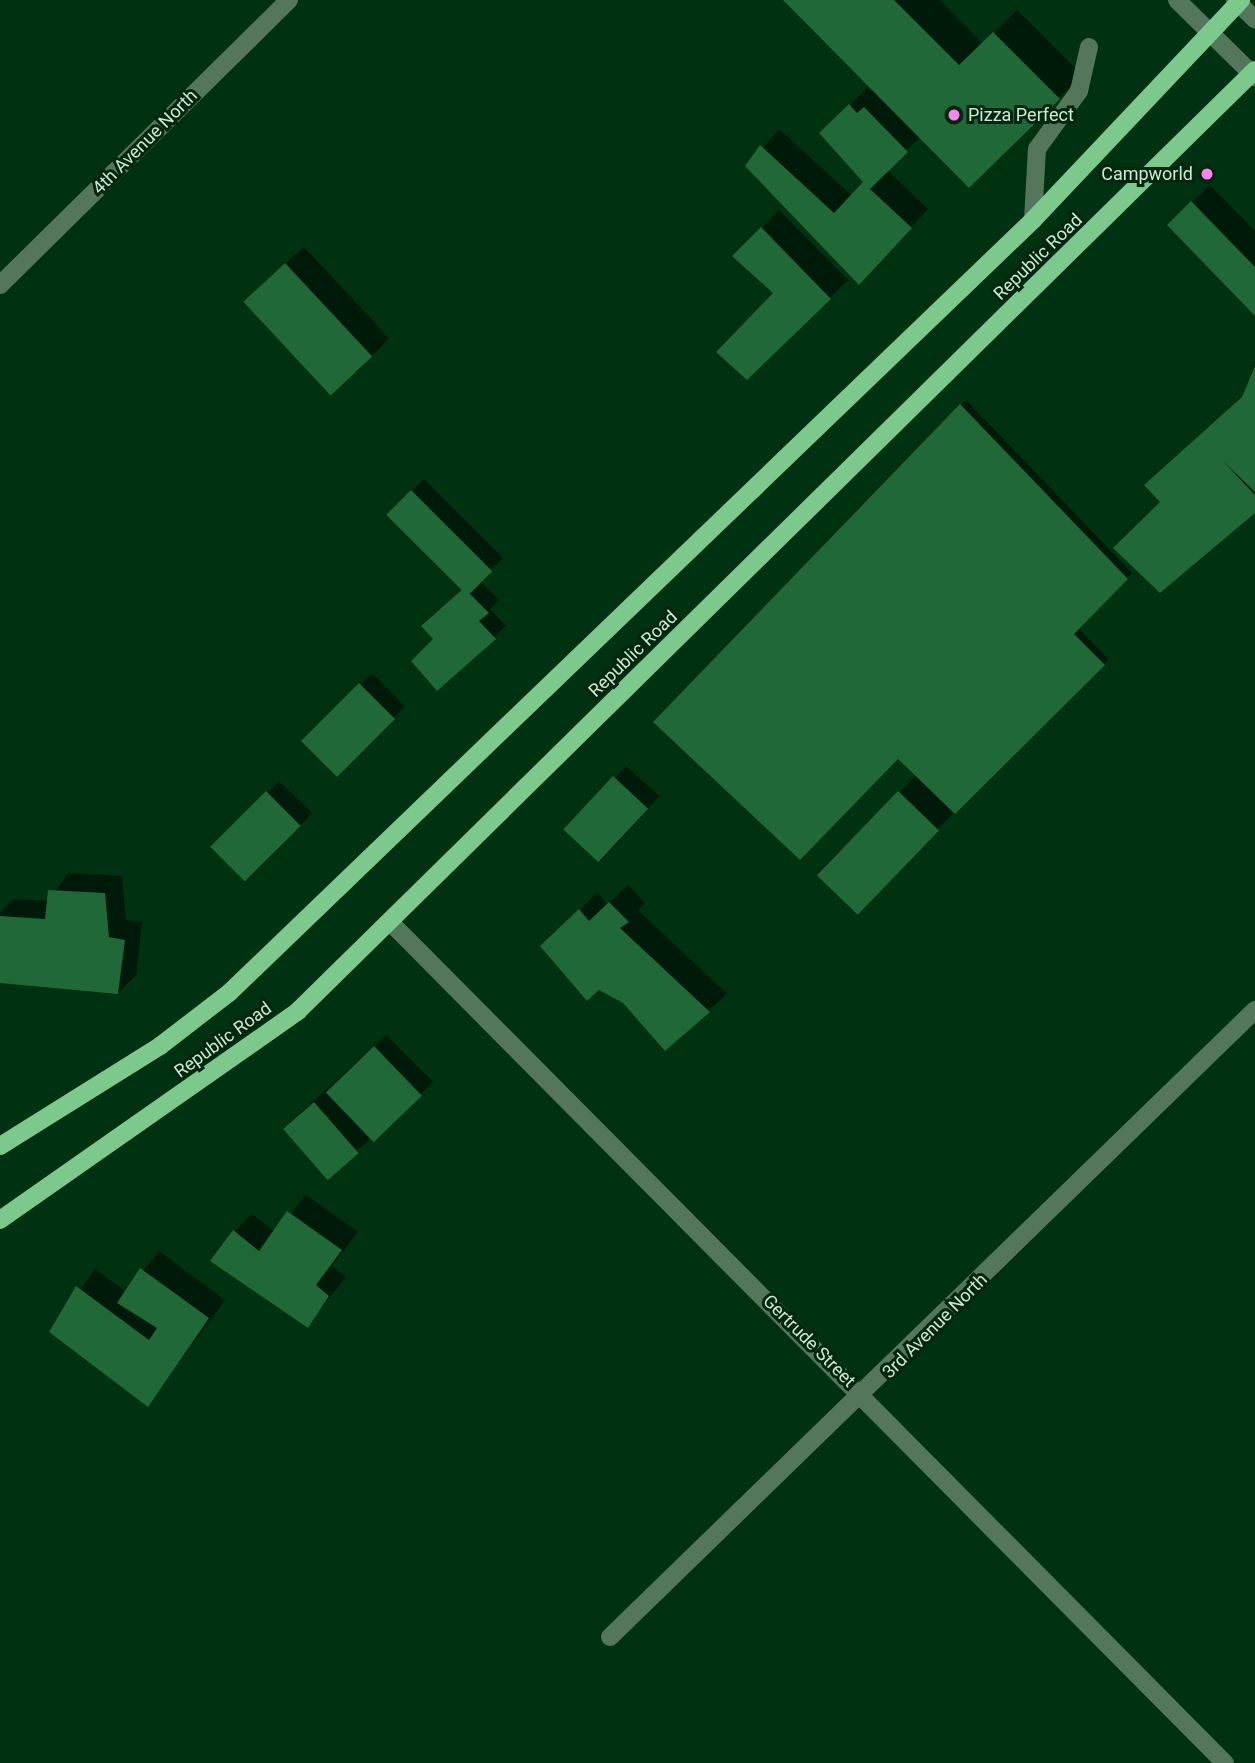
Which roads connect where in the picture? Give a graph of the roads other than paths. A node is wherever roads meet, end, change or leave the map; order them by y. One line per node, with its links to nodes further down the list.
1 (289, 0): 9 (street, 4th Avenue North)
2 (1177, 0): 5 (street)
3 (1238, 1): 4 (street); 5 (main road, Republic Road)
4 (1255, 19)
5 (1208, 33): 7 (street); 8 (main road, Republic Road)
6 (1089, 47): 8 (street)
7 (1254, 74): 10 (main road, Republic Road)
8 (1033, 220): 12 (main road, Republic Road)
9 (0, 285)
10 (390, 922): 13 (main road, Republic Road); 14 (street, Gertrude Street)
11 (1255, 1010): 14 (street, 3rd Avenue North)
12 (0, 1146)
13 (0, 1220)
14 (864, 1396): 15 (street, 3rd Avenue North); 16 (street, Gertrude Street)
15 (610, 1637)
16 (1225, 1763)

